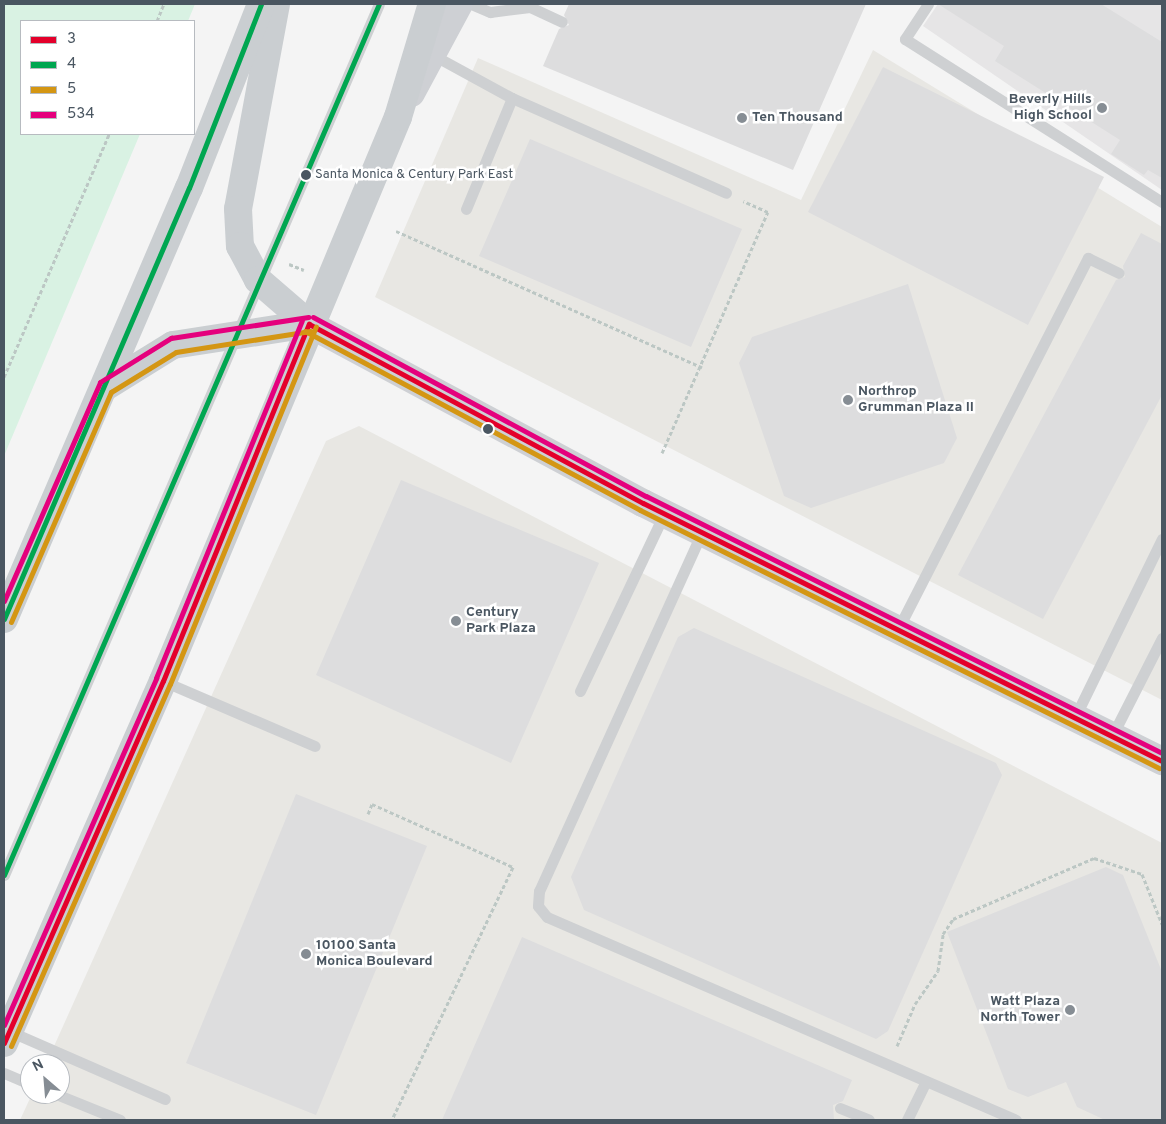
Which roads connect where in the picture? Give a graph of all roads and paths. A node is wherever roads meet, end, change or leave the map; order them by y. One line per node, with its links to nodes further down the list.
1 (164, 4): 10 (path)
2 (261, 4): 28 (main road)
3 (276, 4): 23 (main road)
4 (378, 4): 23 (lane)
5 (432, 4): 14 (main road)
6 (459, 4): 12 (main road)
7 (471, 4): 9 (lane)
8 (928, 4): 17 (lane)
9 (531, 6): 11 (lane)
10 (157, 20)
11 (562, 22)
12 (433, 55): 13 (lane); 14 (main road)
13 (512, 98): 16 (lane); 18 (lane)
14 (398, 117): 24 (main road)
15 (109, 135): 27 (path)
16 (726, 193): 26 (path)
17 (1162, 202)
18 (466, 209)
19 (396, 231): 26 (path)
20 (282, 260): 21 (path)
21 (309, 272)
22 (1119, 273): 34 (lane)
23 (258, 280): 24 (main road); 25 (lane)
24 (309, 324): 25 (main road); 30 (main road); 36 (main road)
25 (239, 334): 28 (main road); 43 (lane)
26 (702, 367): 29 (path)
27 (4, 377)
28 (105, 387): 33 (main road)
29 (662, 453)
30 (664, 514): 31 (main road); 37 (lane)
31 (702, 532): 34 (main road); 46 (lane)
32 (1162, 539): 38 (lane)
33 (4, 619)
34 (898, 629): 38 (main road)
35 (1162, 638): 39 (lane)
36 (163, 681): 40 (lane); 45 (main road)
37 (580, 691)
38 (1075, 718): 39 (main road)
39 (1112, 736): 41 (main road)
40 (315, 746)
41 (1162, 761)
42 (368, 814): 54 (path)
43 (4, 875)
44 (1162, 924): 46 (path)
45 (6, 1037): 50 (lane)
46 (889, 1066): 49 (lane)
47 (4, 1073): 48 (lane)
48 (20, 1080)
49 (926, 1081): 56 (lane); 57 (lane)
50 (165, 1099)
51 (70, 1100): 53 (lane)
52 (840, 1108): 55 (lane)
53 (120, 1120)
54 (392, 1120)
55 (869, 1120)
56 (907, 1120)
57 (1016, 1120)

